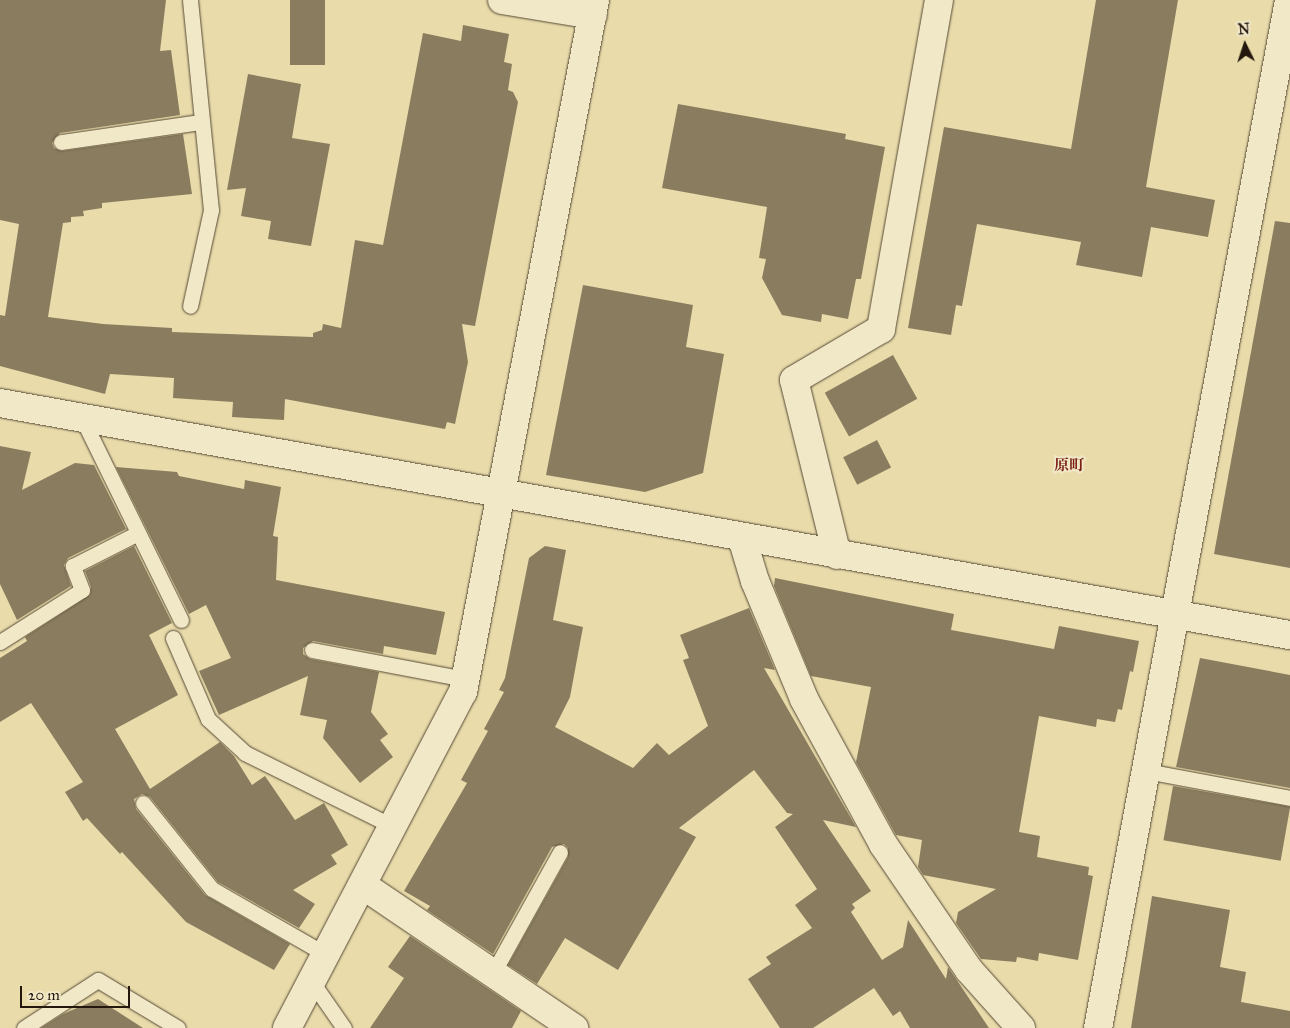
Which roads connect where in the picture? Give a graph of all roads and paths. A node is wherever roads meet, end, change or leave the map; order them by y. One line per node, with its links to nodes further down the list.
1 (190, 0): 6 (lane)
2 (502, 0): 5 (street)
3 (939, 0): 14 (street)
4 (1289, 0): 15 (street)
5 (594, 8): 11 (street)
6 (200, 122): 7 (lane); 8 (lane)
7 (61, 142)
8 (190, 306)
9 (0, 403): 10 (street)
10 (82, 418): 11 (street); 12 (lane)
11 (503, 496): 13 (street); 21 (street)
12 (138, 533): 16 (lane); 19 (lane)
13 (742, 538): 14 (street); 36 (street)
14 (837, 555): 15 (street)
15 (1176, 614): 17 (street); 22 (street)
16 (181, 620)
17 (1290, 635)
18 (173, 638): 25 (lane)
19 (0, 642)
20 (312, 650): 21 (lane)
21 (466, 679): 25 (street)
22 (1146, 771): 23 (lane); 37 (street)
23 (1290, 798)
24 (143, 803): 28 (lane)
25 (394, 827): 27 (street)
26 (560, 852): 29 (lane)
27 (364, 886): 28 (street); 29 (street)
28 (327, 955): 30 (street)
29 (494, 973): 35 (street)
30 (312, 982): 33 (street); 34 (lane)
31 (24, 1028): 32 (lane)
32 (178, 1028)
33 (287, 1028)
34 (344, 1028)
35 (574, 1028)
36 (1021, 1028)
37 (1098, 1028)

